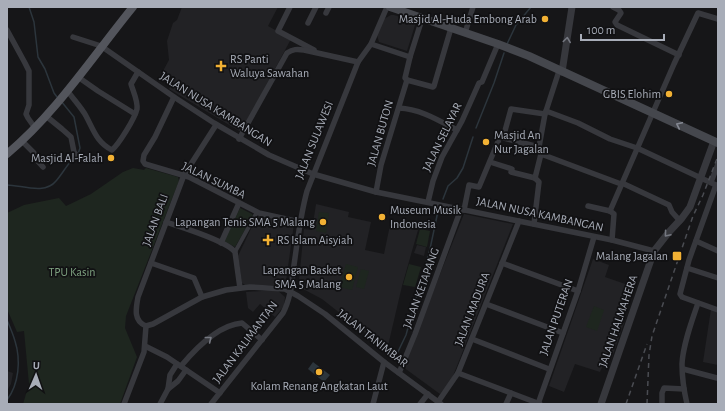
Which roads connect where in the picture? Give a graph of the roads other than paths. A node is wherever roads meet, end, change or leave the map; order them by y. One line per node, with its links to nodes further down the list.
1 (290, 7): 20 (street)
2 (316, 7): 12 (street)
3 (329, 7): 9 (street)
4 (392, 7): 10 (main road); 17 (street, JALAN SULAWESI)
5 (472, 7): 15 (street)
6 (572, 7): 24 (street, one-way to 6)
7 (613, 7): 21 (street)
8 (131, 8): 19 (main road)
9 (326, 13)
10 (422, 19): 13 (main road); 22 (street, JALAN BUTON)
11 (718, 19): 21 (street)
12 (308, 23)
13 (451, 28): 15 (main road); 27 (street)
14 (7, 30): 36 (street)
15 (465, 33): 18 (main road)
16 (73, 37): 19 (street, JALAN NUSA KAMBANGAN)
17 (371, 44): 22 (street); 23 (street, JALAN SULAWESI)
18 (498, 44): 24 (main road); 37 (street, JALAN SELAYAR)
19 (101, 46): 25 (street, JALAN NUSA KAMBANGAN); 26 (main road)
20 (298, 46): 23 (street); 39 (street)
21 (679, 55): 32 (street)
22 (410, 57): 27 (street, JALAN BUTON)
23 (358, 62): 50 (street, JALAN SULAWESI)
24 (561, 71): 31 (street); 32 (main road)
25 (138, 72): 29 (street, JALAN NUSA KAMBANGAN); 33 (street)
26 (78, 77): 28 (main road); 33 (street)
27 (407, 80): 30 (street, JALAN BUTON)
28 (67, 90): 33 (street); 34 (main road)
29 (174, 97): 35 (street, JALAN NUSA KAMBANGAN); 51 (street, JALAN SUMBA)
30 (399, 108): 37 (street); 56 (street, JALAN BUTON)
31 (546, 113): 38 (street); 42 (street); 43 (street)
32 (652, 113): 41 (main road, one-way to 32); 43 (street)
33 (135, 114)
34 (46, 116): 36 (main road); 46 (street)
35 (216, 125): 39 (street, JALAN NUSA KAMBANGAN); 51 (street, JALAN BALI)
36 (35, 128): 40 (main road)
37 (457, 130): 57 (street, JALAN SELAYAR)
38 (503, 138): 42 (street); 47 (street)
39 (240, 139): 50 (street, JALAN NUSA KAMBANGAN)
40 (22, 141): 44 (main road); 49 (street)
41 (716, 142): 53 (street, JALAN HALMAHERA)
42 (539, 147): 45 (street)
43 (637, 148): 53 (street); 54 (street)
44 (7, 154)
45 (541, 154): 52 (street); 54 (street)
46 (80, 159)
47 (490, 162): 52 (street); 60 (street, JALAN KETAPANG)
48 (718, 164): 55 (street)
49 (43, 167)
50 (313, 174): 56 (street, JALAN NUSA KAMBANGAN); 66 (street, JALAN SULAWESI)
51 (184, 175): 58 (street, JALAN SUMBA); 65 (street, JALAN BALI)
52 (535, 178): 67 (street)
53 (701, 178): 55 (street); 64 (street, JALAN HALMAHERA)
54 (622, 184): 61 (street); 64 (street)
55 (715, 184): 70 (street)
56 (376, 192): 57 (street, JALAN NUSA KAMBANGAN)
57 (428, 202): 60 (street, JALAN NUSA KAMBANGAN)
58 (239, 204): 62 (street, JALAN SUMBA); 71 (street)
59 (588, 206): 61 (street)
60 (462, 210): 63 (street, JALAN NUSA KAMBANGAN); 95 (street, JALAN KETAPANG)
61 (610, 211): 69 (street)
62 (256, 212): 66 (street, JALAN SUMBA); 74 (street)
63 (519, 221): 67 (street, JALAN NUSA KAMBANGAN); 75 (street, JALAN MADURA)
64 (680, 221): 72 (street, JALAN HALMAHERA, one-way to 72)
65 (166, 222): 71 (street); 76 (street, JALAN BALI)
66 (300, 222): 80 (street, JALAN SULAWESI)
67 (534, 224): 68 (street, JALAN NUSA KAMBANGAN)
68 (594, 237): 69 (street, JALAN NUSA KAMBANGAN); 81 (street, JALAN PUTERAN)
69 (612, 240): 72 (street, JALAN NUSA KAMBANGAN)
70 (696, 242): 73 (street); 77 (street)
71 (221, 243): 74 (street)
72 (654, 251): 111 (street, JALAN HALMAHERA)
73 (718, 251)
74 (235, 252): 79 (street)
75 (502, 263): 81 (street); 84 (street, JALAN MADURA)
76 (151, 264): 82 (street); 86 (street, JALAN BALI)
77 (687, 268): 78 (street); 83 (street)
78 (718, 278)
79 (240, 288): 80 (street); 82 (street)
80 (291, 291): 89 (street, JALAN KALIMANTAN); 91 (street, JALAN TANIMBAR)
81 (578, 291): 87 (street, JALAN PUTERAN)
82 (202, 297): 86 (street)
83 (698, 303): 85 (street); 94 (street)
84 (486, 304): 87 (street); 88 (street, JALAN MADURA)
85 (718, 310)
86 (146, 326): 90 (street)
87 (562, 334): 93 (street, JALAN PUTERAN)
88 (472, 339): 93 (street); 96 (street, JALAN MADURA)
89 (262, 340): 92 (street, one-way to 89); 100 (street, JALAN KALIMANTAN)
90 (145, 346): 92 (street); 104 (street)
91 (384, 362): 95 (street, JALAN TANIMBAR); 107 (street)
92 (182, 367): 98 (street); 98 (street); 100 (street)
93 (549, 369): 110 (street, JALAN PUTERAN)
94 (683, 369): 97 (street); 99 (street)
95 (399, 373): 101 (street, JALAN TANIMBAR)
96 (458, 373): 102 (street); 103 (street, JALAN MADURA)
97 (717, 378)
98 (168, 389): 105 (street)
99 (684, 389): 112 (street); 113 (street)
100 (220, 394): 106 (street, JALAN KALIMANTAN)
101 (428, 394): 103 (street, JALAN TANIMBAR); 108 (street)
102 (511, 394): 109 (street); 110 (street)
103 (439, 403)
104 (124, 404)
105 (160, 404)
106 (211, 404)
107 (373, 404)
108 (420, 404)
109 (506, 404)
110 (539, 404)
111 (601, 404)
112 (662, 404)
113 (687, 404)

